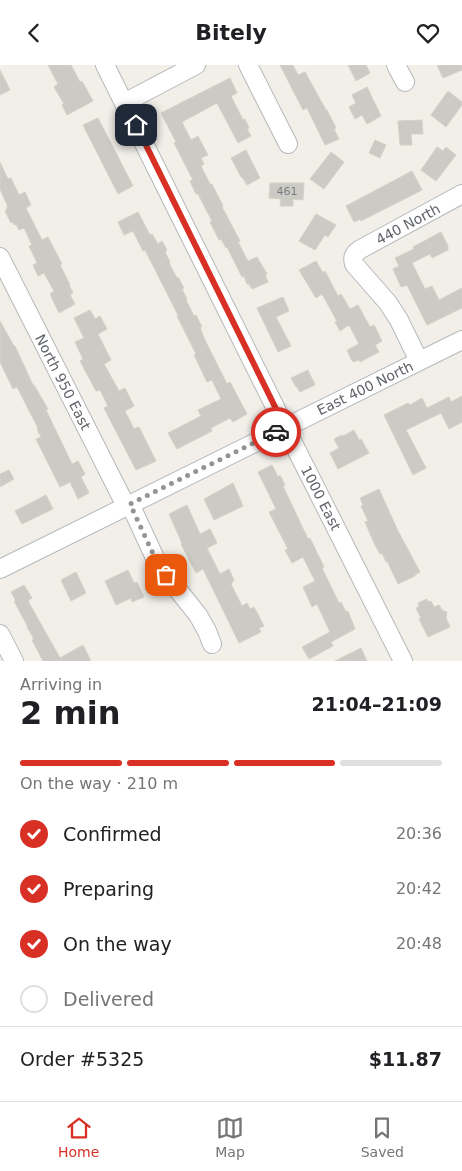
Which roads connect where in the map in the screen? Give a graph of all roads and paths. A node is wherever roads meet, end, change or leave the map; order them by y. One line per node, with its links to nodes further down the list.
1 (105, 65): 6 (street, 1000 East)
2 (196, 65): 6 (street)
3 (248, 65): 7 (street)
4 (396, 65): 5 (street)
5 (405, 82)
6 (124, 103): 12 (street, 1000 East)
7 (288, 144)
8 (462, 195): 11 (street, 440 North)
9 (0, 257): 13 (street, North 950 East)
10 (462, 340): 11 (street, East 400 North)
11 (419, 361): 12 (street, East 400 North)
12 (285, 427): 13 (street, East 400 North); 18 (street, 1000 East)
13 (128, 505): 14 (street, East 400 North); 16 (street, North 950 East)
14 (0, 569)
15 (0, 634): 17 (street)
16 (212, 644)
17 (14, 661)
18 (404, 661)

